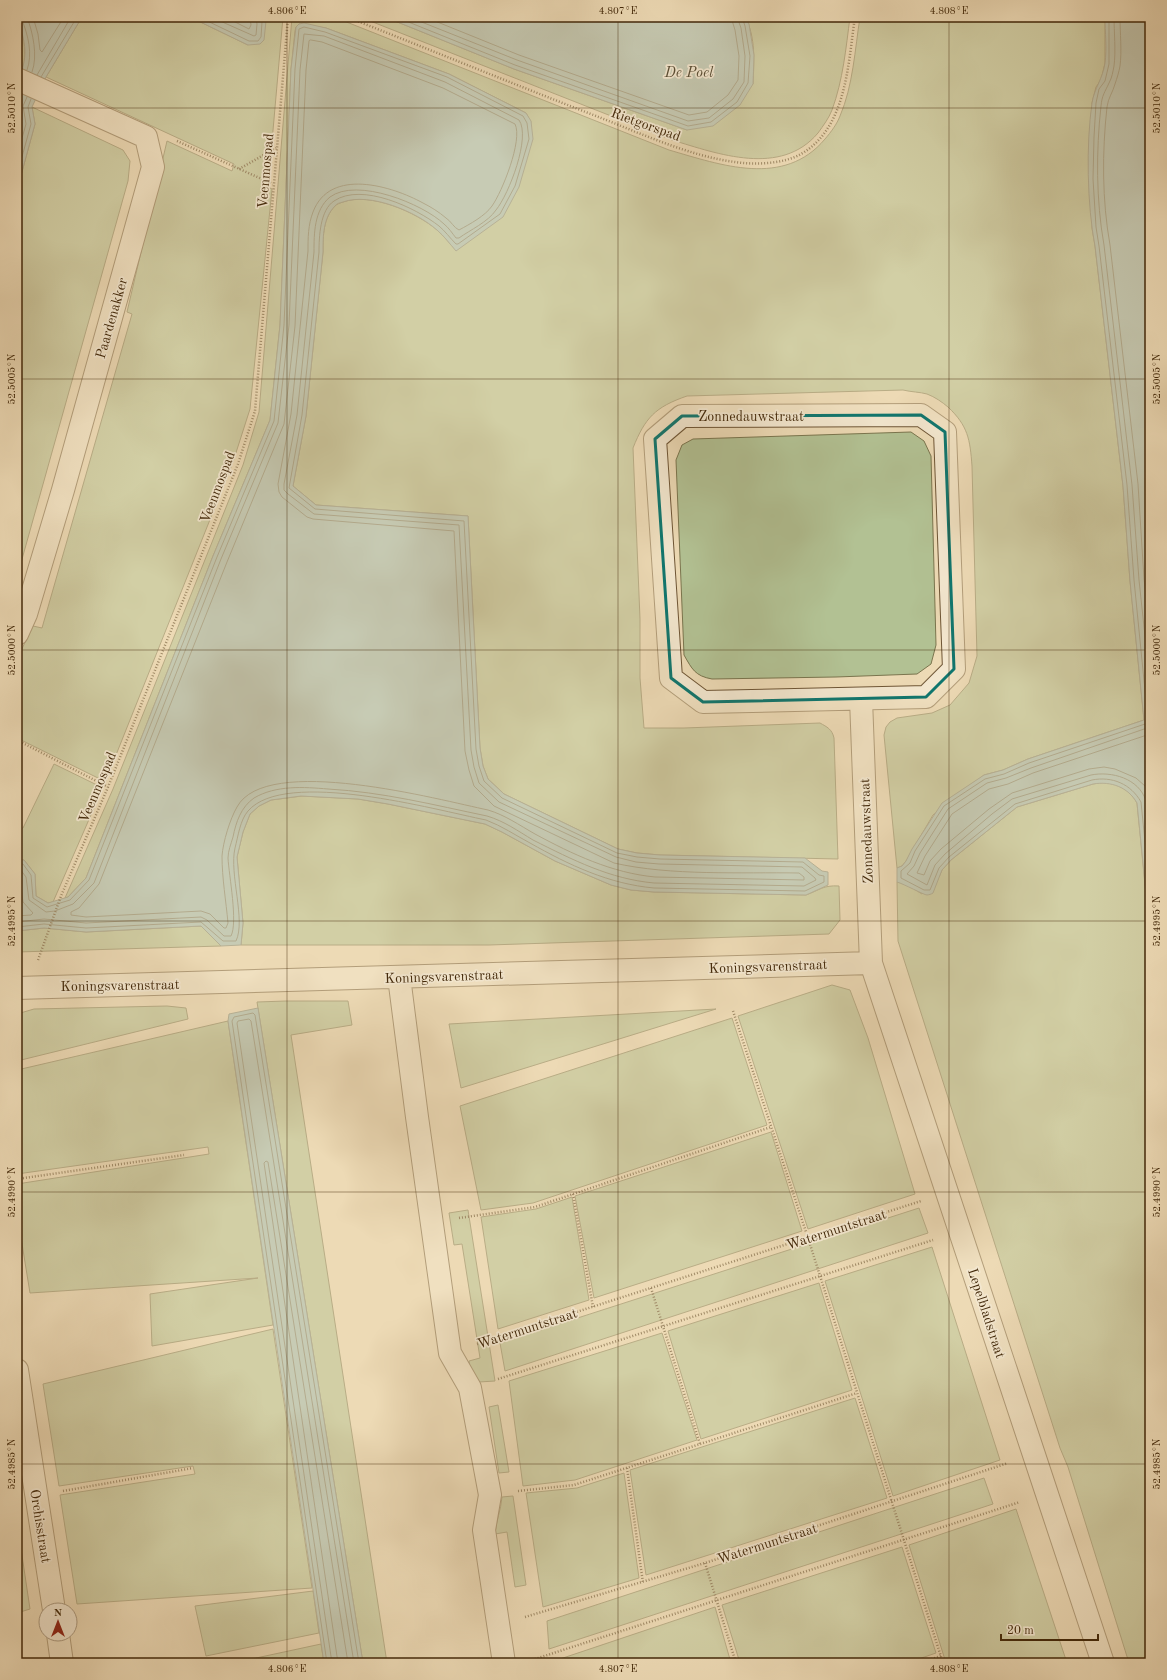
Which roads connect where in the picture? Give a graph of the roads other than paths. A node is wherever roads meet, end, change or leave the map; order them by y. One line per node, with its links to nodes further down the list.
1 (17, 79): 2 (street, Paardenakker)
2 (17, 634)
3 (861, 699): 3 (street, Zonnedauwstraat); 4 (street, Zonnedauwstraat)
4 (871, 962): 5 (street, Koningsvarenstraat); 12 (street, Lepelbladstraat)
5 (400, 977): 6 (street, Koningsvarenstraat); 11 (street)
6 (17, 988)
7 (17, 1370): 8 (street, Orchisstraat)
8 (53, 1602)
9 (59, 1642): 10 (street)
10 (62, 1663)
11 (504, 1663)
12 (1102, 1663)

